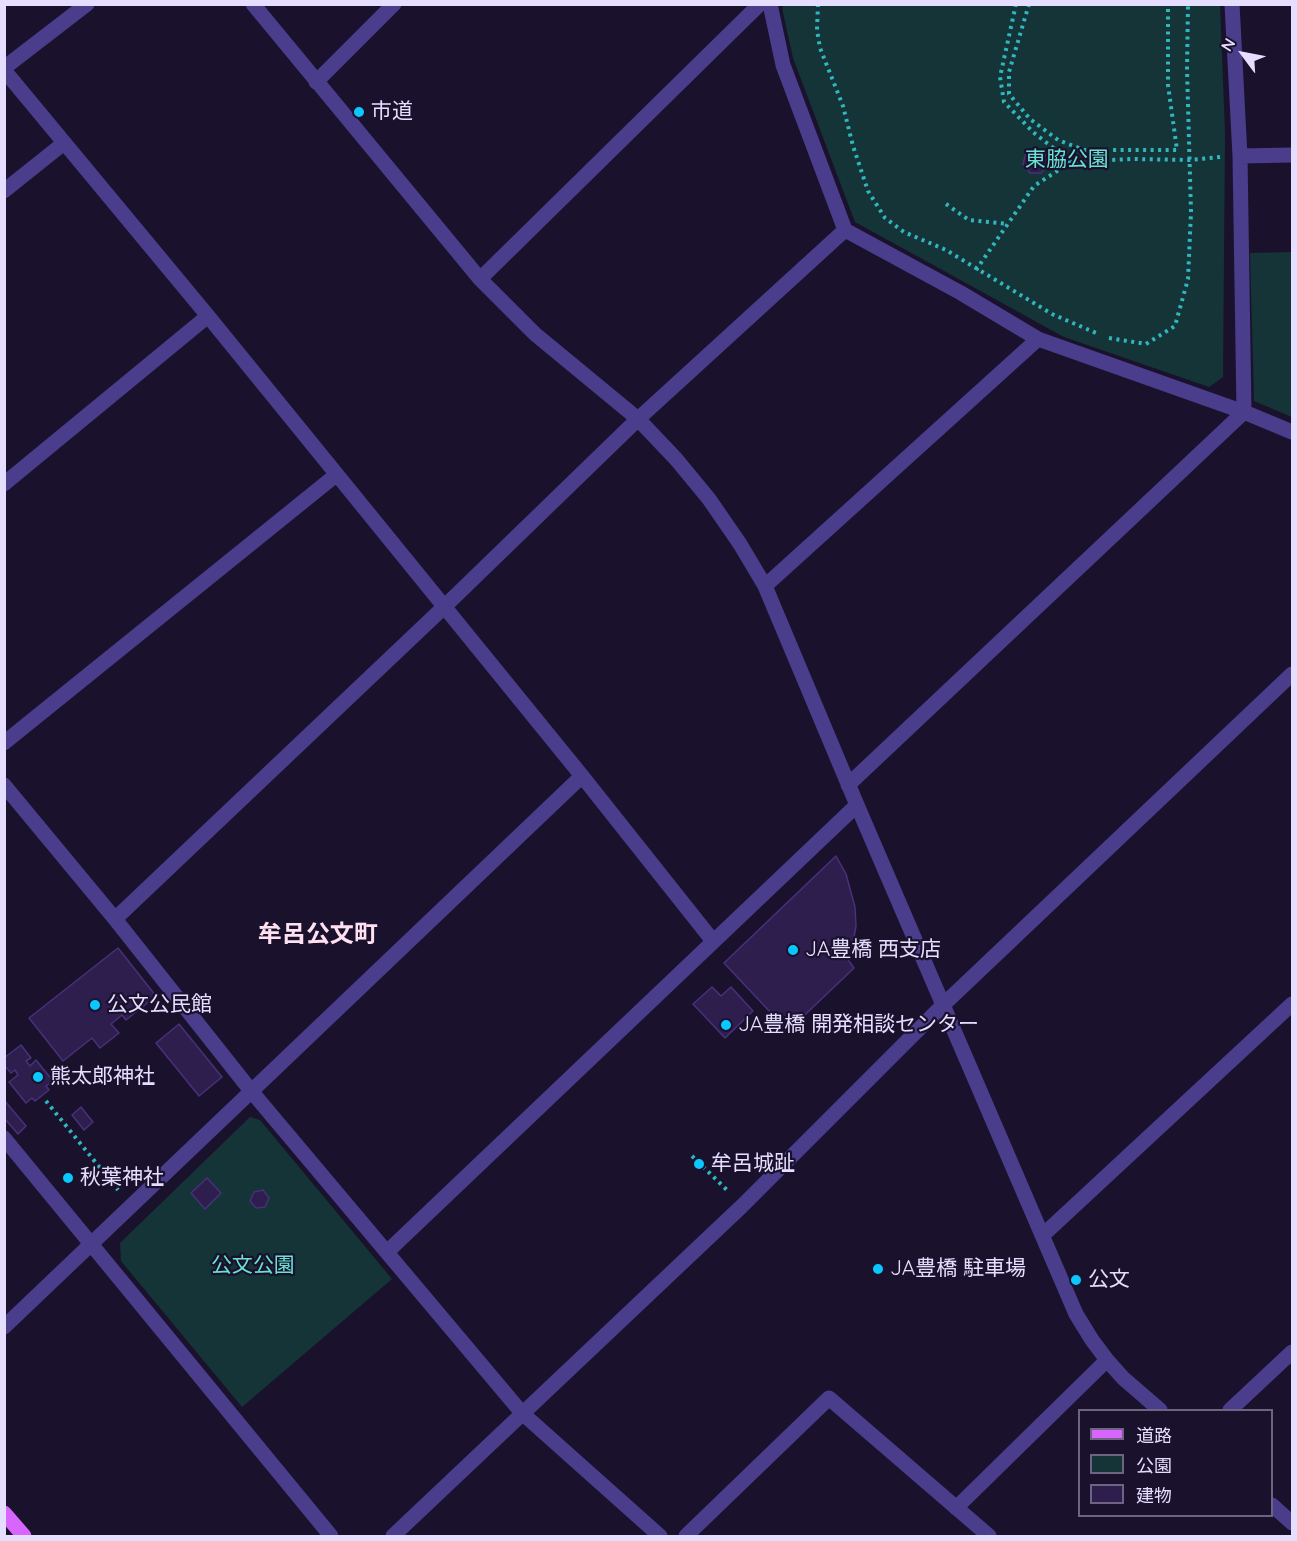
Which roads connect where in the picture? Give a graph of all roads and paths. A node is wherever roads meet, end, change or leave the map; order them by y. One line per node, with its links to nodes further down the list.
1 (87, 4): 12 (street)
2 (254, 4): 13 (street)
3 (394, 4): 13 (street)
4 (760, 4): 24 (street)
5 (770, 4): 22 (street)
6 (818, 4): 23 (path)
7 (1016, 4): 18 (path)
8 (1029, 4): 9 (path)
9 (1168, 4)
10 (1188, 4): 17 (path)
11 (1232, 4): 16 (street)
12 (4, 69): 14 (street)
13 (316, 81): 24 (street)
14 (64, 143): 19 (street); 26 (street)
15 (1293, 154): 16 (street)
16 (1240, 156): 17 (path); 28 (street)
17 (1190, 160): 18 (path); 23 (path)
18 (1071, 162): 21 (path)
19 (4, 191)
20 (946, 204): 21 (path)
21 (1008, 224): 23 (path)
22 (845, 230): 25 (street); 29 (street)
23 (977, 268): 25 (path)
24 (480, 279): 29 (street)
25 (962, 294): 27 (street)
26 (208, 316): 31 (street); 32 (street)
27 (1038, 339): 28 (street); 33 (street)
28 (1244, 412): 30 (street); 39 (street)
29 (638, 419): 33 (street); 34 (street)
30 (1293, 432)
31 (336, 476): 34 (street); 36 (street)
32 (4, 484)
33 (765, 586): 39 (street)
34 (444, 607): 37 (street); 41 (street)
35 (1293, 674): 44 (street)
36 (4, 743)
37 (582, 777): 42 (street); 45 (street)
38 (4, 784): 41 (street)
39 (848, 785): 40 (street)
40 (857, 805): 42 (street); 44 (street)
41 (115, 919): 45 (street)
42 (713, 941): 53 (street)
43 (1293, 1004): 51 (street)
44 (943, 1005): 51 (street); 59 (street)
45 (252, 1092): 50 (street); 53 (street)
46 (46, 1101): 50 (path)
47 (4, 1138): 52 (street)
48 (692, 1156): 49 (path)
49 (722, 1186)
50 (131, 1207): 52 (street)
51 (1043, 1235): 56 (street)
52 (91, 1245): 54 (street); 65 (street)
53 (387, 1252): 59 (street)
54 (4, 1327)
55 (1293, 1352): 58 (street)
56 (1107, 1360): 57 (street); 61 (street)
57 (1159, 1409)
58 (1231, 1409)
59 (522, 1413): 66 (street); 67 (street)
60 (1273, 1506): 63 (street)
61 (956, 1508): 68 (street); 69 (street)
62 (4, 1513): 64 (main road)
63 (1293, 1523)
64 (24, 1536)
65 (331, 1536)
66 (393, 1536)
67 (660, 1536)
68 (686, 1536)
69 (989, 1536)

